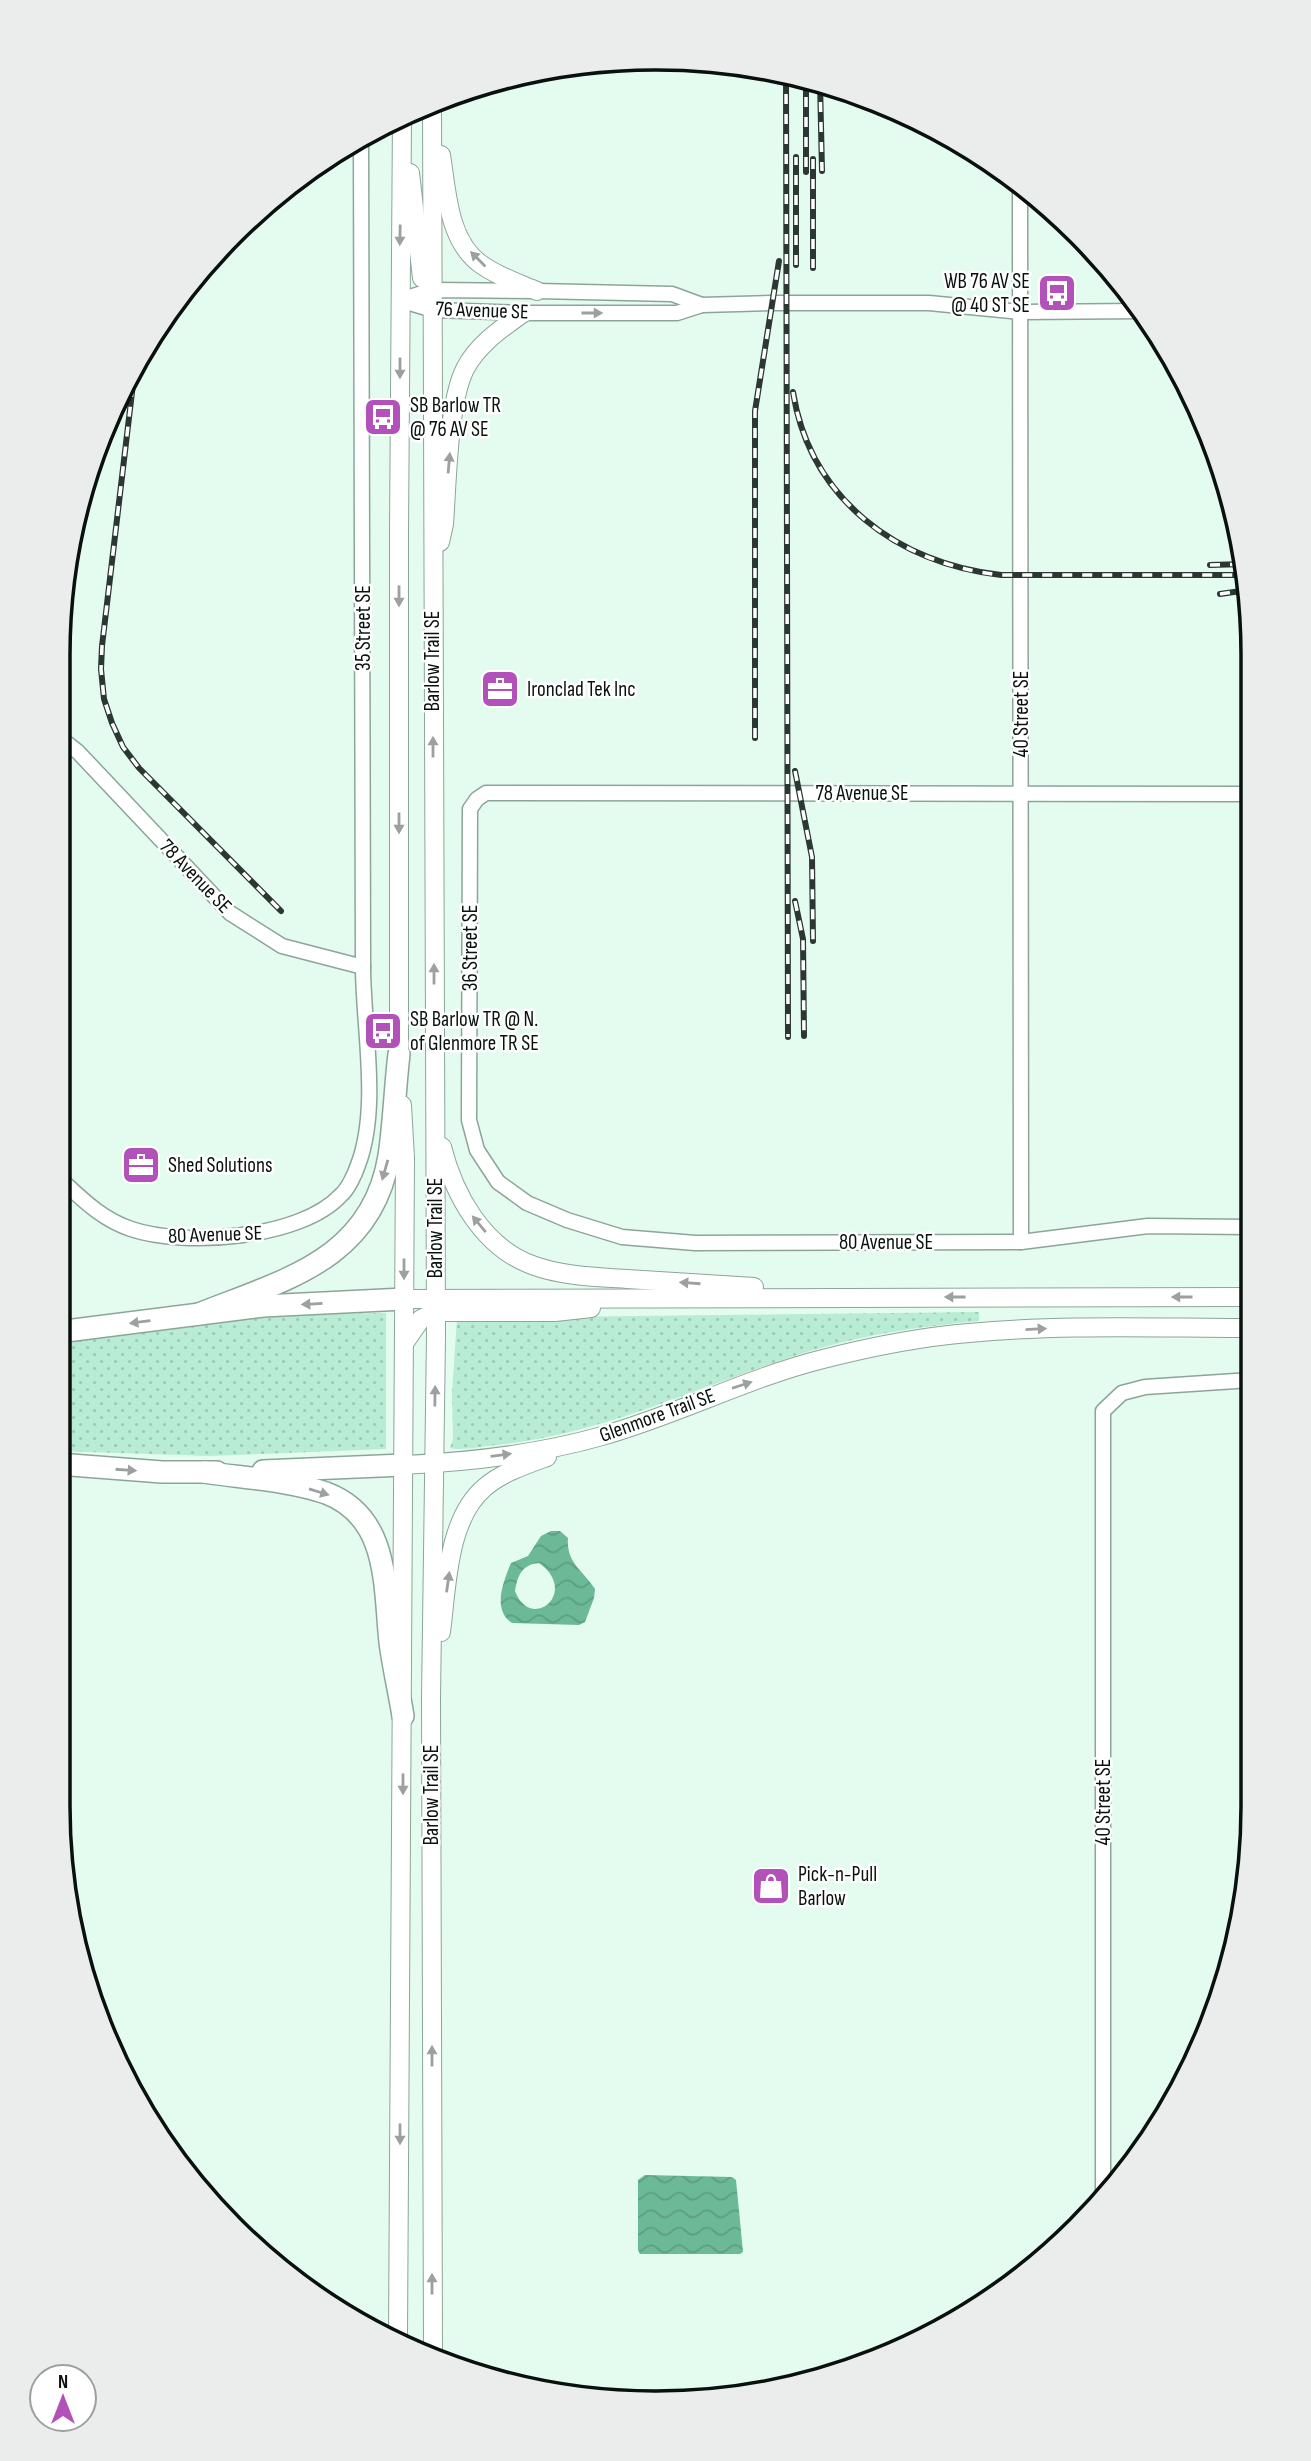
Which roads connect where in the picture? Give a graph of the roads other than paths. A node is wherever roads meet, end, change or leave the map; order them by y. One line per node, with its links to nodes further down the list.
1 (434, 114): 7 (main road, one-way to 1)
2 (432, 115): 8 (main road, Barlow Trail SE)
3 (405, 126): 8 (main road)
4 (404, 127): 9 (main road, Barlow Trail SE, one-way to 9)
5 (361, 149): 20 (street, 35 Street SE)
6 (1020, 197): 13 (street, 40 Street SE)
7 (537, 290): 8 (street, 76 Avenue SE); 10 (street, 76 Avenue SE)
8 (428, 291): 9 (street, 76 Avenue SE); 11 (main road, Barlow Trail SE)
9 (400, 300): 11 (street, 76 Avenue SE); 21 (main road, Barlow Trail SE, one-way to 21)
10 (702, 305): 13 (street, 76 Avenue SE); 14 (street, 76 Avenue SE, one-way to 10)
11 (433, 310): 14 (street, 76 Avenue SE); 15 (main road, Barlow Trail SE)
12 (1129, 311): 13 (street, 76 Avenue SE)
13 (1020, 312): 17 (street, 40 Street SE)
14 (523, 313): 15 (main road, one-way to 14)
15 (432, 579): 22 (main road, Barlow Trail SE, one-way to 15)
16 (70, 746): 20 (street, 78 Avenue SE)
17 (1021, 792): 18 (street, 78 Avenue SE); 19 (street, 78 Avenue SE); 27 (street, 40 Street SE)
18 (1241, 794)
19 (477, 799): 25 (street, 36 Street SE)
20 (363, 967): 23 (street, 35 Street SE)
21 (399, 1054): 30 (main road, Barlow Trail SE, one-way to 30); 32 (highway, one-way to 32)
22 (435, 1091): 28 (main road, one-way to 22); 31 (main road, Barlow Trail SE)
23 (369, 1120): 24 (street, 80 Avenue SE)
24 (70, 1188)
25 (527, 1203): 27 (street, 80 Avenue SE)
26 (1241, 1227): 27 (street, 80 Avenue SE)
27 (1021, 1242)
28 (831, 1297): 29 (main road, one-way to 28); 31 (main road)
29 (1241, 1297)
30 (404, 1299): 31 (main road); 32 (highway, one-way to 32); 35 (main road, Barlow Trail SE)
31 (436, 1306): 35 (main road); 38 (main road, Barlow Trail SE, one-way to 31)
32 (199, 1314): 34 (highway, one-way to 34)
33 (1241, 1328): 37 (main road, Glenmore Trail SE, one-way to 33)
34 (70, 1330)
35 (404, 1344): 40 (main road, Barlow Trail SE)
36 (1241, 1381): 44 (street, 40 Street SE)
37 (603, 1436): 38 (main road, Glenmore Trail SE, one-way to 37); 42 (main road, one-way to 37)
38 (434, 1464): 40 (main road, Glenmore Trail SE); 42 (main road, Barlow Trail SE)
39 (70, 1465): 41 (highway, Glenmore Trail SE, one-way to 41)
40 (403, 1465): 41 (highway, Glenmore Trail SE); 43 (main road, Barlow Trail SE)
41 (204, 1472): 43 (highway, one-way to 43)
42 (431, 1698): 46 (main road, Barlow Trail SE, one-way to 42)
43 (403, 1716): 45 (main road, Barlow Trail SE, one-way to 45)
44 (1103, 2183)
45 (398, 2331)
46 (432, 2346)

